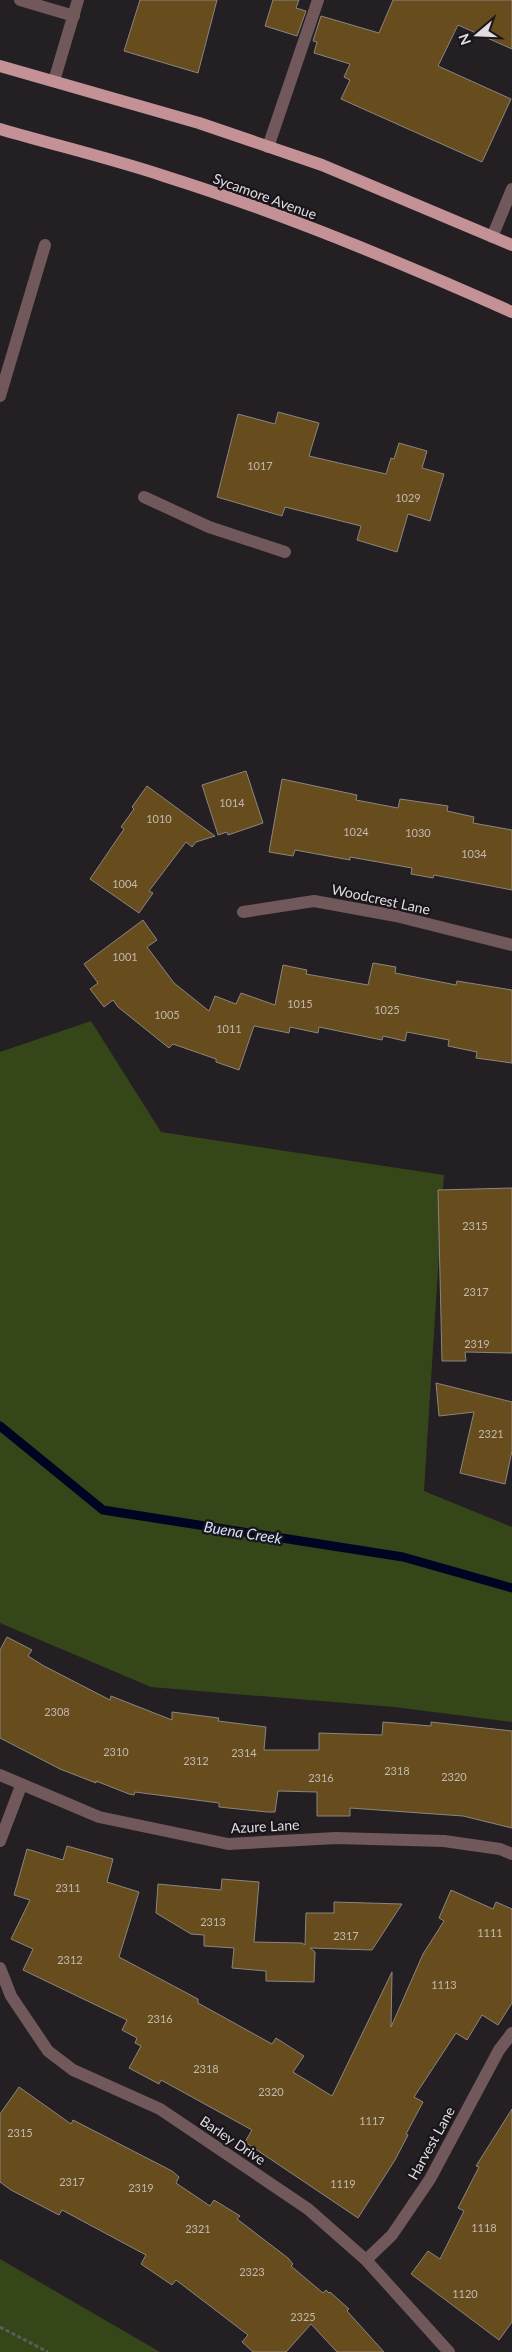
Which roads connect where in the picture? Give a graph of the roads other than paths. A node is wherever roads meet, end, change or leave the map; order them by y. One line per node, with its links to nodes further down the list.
1 (20, 0): 4 (street)
2 (78, 0): 4 (street)
3 (318, 0): 8 (street)
4 (74, 16): 6 (street)
5 (0, 66): 6 (main road)
6 (54, 81): 8 (main road)
7 (0, 129): 13 (main road, Sycamore Avenue)
8 (268, 147): 10 (main road)
9 (512, 189): 10 (street)
10 (492, 237): 12 (main road)
11 (45, 245): 14 (street)
12 (512, 245)
13 (512, 312)
14 (0, 396)
15 (144, 497): 16 (street)
16 (285, 552)
17 (244, 912): 18 (street, Woodcrest Lane)
18 (512, 945)
19 (0, 1776): 20 (street, Azure Lane)
20 (20, 1786): 21 (street); 22 (street, Azure Lane)
21 (0, 1841)
22 (512, 1854)
23 (0, 1968): 25 (street, Barley Drive)
24 (512, 2034): 25 (street, Harvest Lane)
25 (366, 2260): 26 (street, Barley Drive)
26 (448, 2352)

